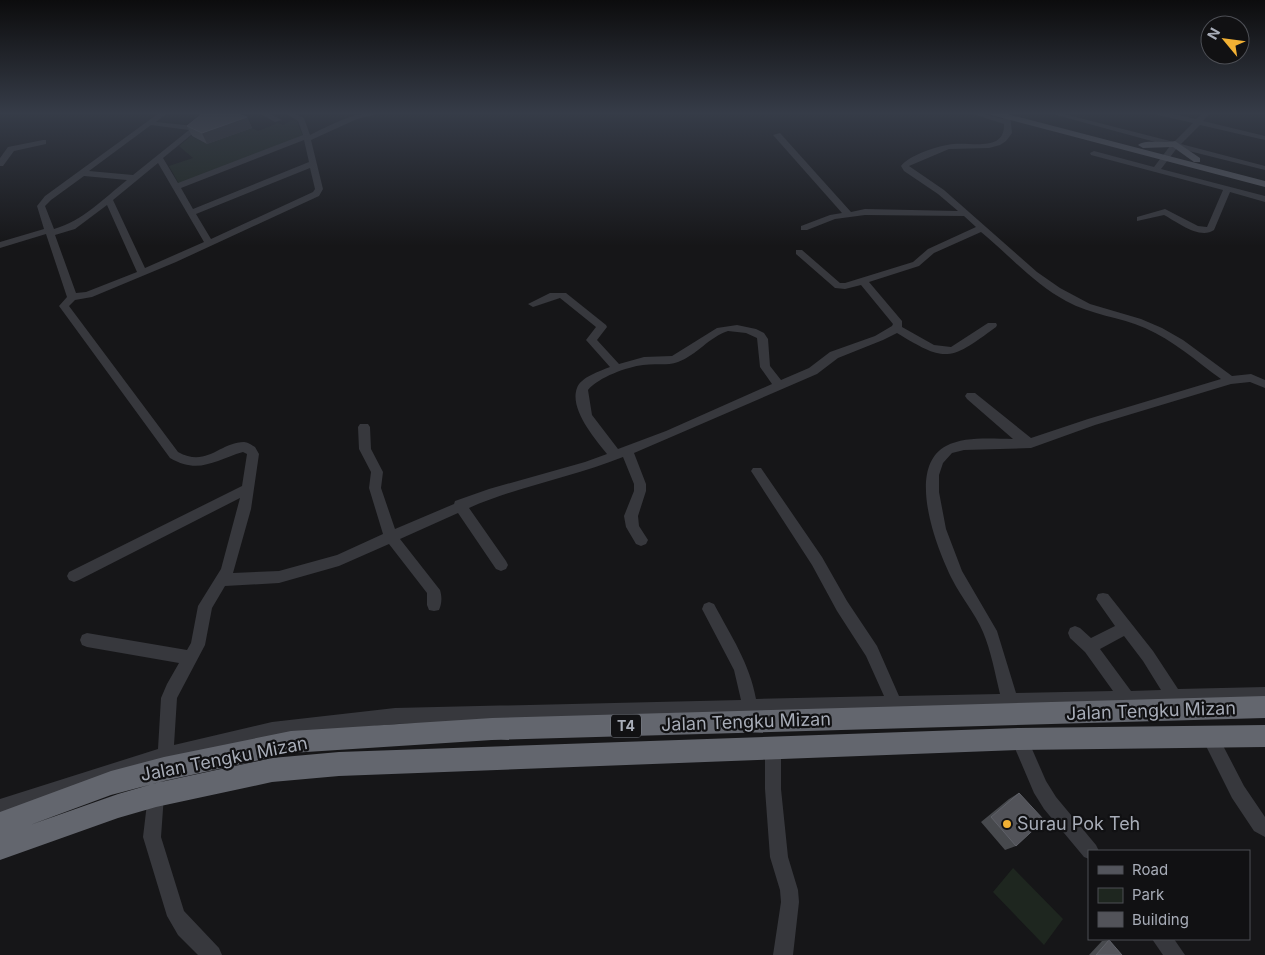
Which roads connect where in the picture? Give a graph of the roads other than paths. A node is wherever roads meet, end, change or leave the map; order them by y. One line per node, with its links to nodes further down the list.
1 (103, 158): 17 (street)
2 (159, 158): 18 (street); 21 (street)
3 (255, 158): 21 (street)
4 (313, 158): 15 (street)
5 (797, 158): 27 (street)
6 (921, 158): 26 (street)
7 (1133, 158): 14 (street)
8 (1155, 158): 14 (main road)
9 (1157, 158): 14 (main road)
10 (1165, 158): 14 (street)
11 (1194, 158): 13 (main road)
12 (1226, 158): 16 (street)
13 (1197, 160): 14 (main road); 19 (main road)
14 (1162, 161): 20 (main road); 22 (street)
15 (314, 164): 25 (street); 32 (street)
16 (1265, 168)
17 (82, 173): 18 (street); 31 (street)
18 (134, 178): 24 (street)
19 (1265, 178)
20 (1265, 184)
21 (176, 187): 25 (street)
22 (1228, 188): 23 (street); 28 (street)
23 (1265, 198)
24 (108, 199): 31 (street); 35 (street)
25 (190, 213): 32 (street)
26 (966, 213): 27 (street); 30 (street)
27 (848, 214): 29 (street)
28 (1140, 218)
29 (804, 228)
30 (982, 228): 36 (street); 42 (street)
31 (50, 231): 33 (street); 37 (street)
32 (209, 244): 35 (street)
33 (0, 245)
34 (799, 252): 36 (street)
35 (142, 272): 37 (street)
36 (864, 281): 40 (street)
37 (72, 297): 50 (street)
38 (532, 304): 41 (street)
39 (992, 325): 40 (street)
40 (898, 328): 44 (street)
41 (618, 369): 44 (street); 48 (street)
42 (1230, 380): 43 (street); 47 (street)
43 (1265, 384)
44 (779, 385): 48 (street)
45 (971, 396): 47 (street)
46 (364, 427): 52 (street)
47 (1026, 443): 68 (street)
48 (621, 453): 51 (street); 53 (street)
49 (757, 471): 69 (street)
50 (247, 489): 55 (street); 56 (street)
51 (460, 505): 52 (street); 54 (street)
52 (391, 537): 56 (street); 58 (street)
53 (641, 540)
54 (502, 565)
55 (74, 576)
56 (222, 580): 64 (street)
57 (1103, 599): 60 (street)
58 (434, 605)
59 (708, 609): 71 (street)
60 (1125, 628): 63 (street); 66 (street)
61 (1075, 633): 63 (street)
62 (87, 640): 64 (street)
63 (1090, 647): 67 (street)
64 (191, 658): 76 (street)
65 (1265, 695): 66 (street)
66 (1174, 697): 67 (street)
67 (1127, 698): 68 (street)
68 (1010, 701): 69 (street)
69 (894, 704): 71 (street)
70 (1265, 707): 76 (highway, Jalan Tengku Mizan / T4)
71 (750, 708): 76 (street)
72 (1265, 736): 73 (highway, Jalan Tengku Mizan / T4)
73 (1210, 738): 74 (highway, Jalan Tengku Mizan / T4); 80 (street)
74 (1019, 739): 75 (highway, Jalan Tengku Mizan / T4); 82 (street)
75 (774, 748): 77 (highway, Jalan Tengku Mizan / T4); 85 (street)
76 (165, 762): 78 (street); 79 (highway, Jalan Tengku Mizan / T4)
77 (156, 795): 81 (highway, Jalan Tengku Mizan / T4); 84 (street)
78 (0, 808)
79 (0, 824)
80 (1265, 828)
81 (0, 848)
82 (1089, 850)
83 (1163, 940): 86 (street)
84 (212, 955)
85 (783, 955)
86 (1175, 955)

